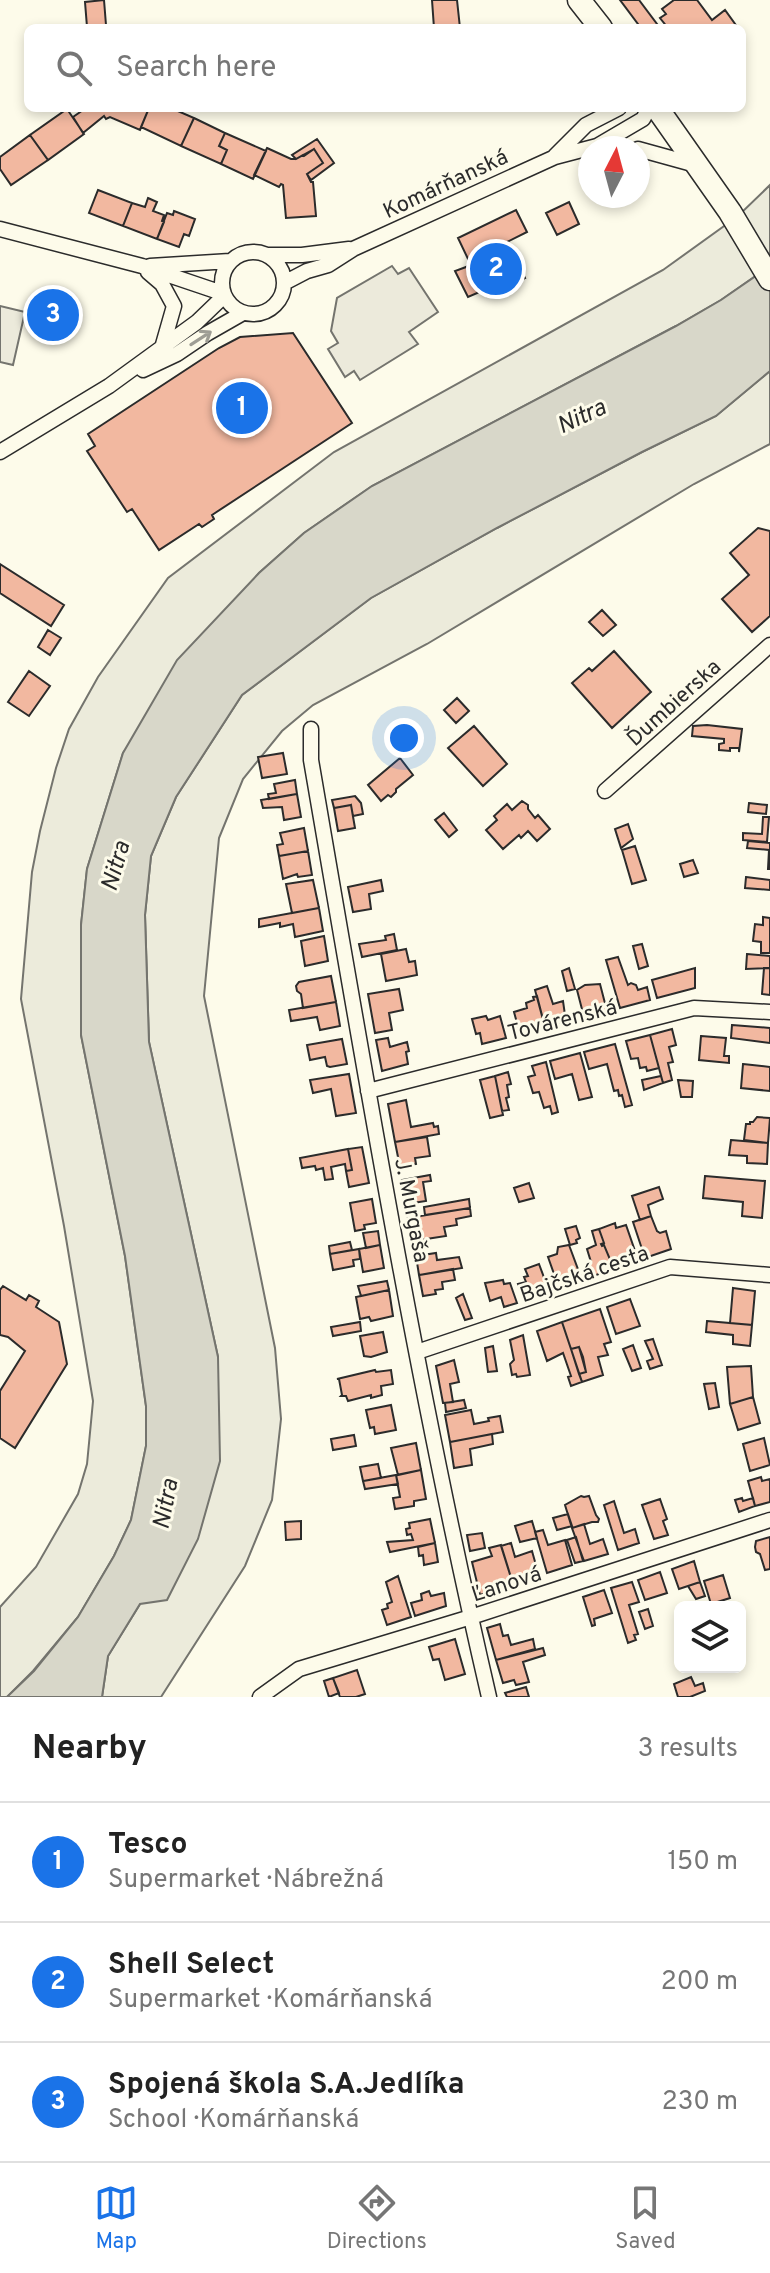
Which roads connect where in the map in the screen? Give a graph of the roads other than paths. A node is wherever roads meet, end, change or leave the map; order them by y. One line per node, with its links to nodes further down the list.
1 (579, 0): 2 (main road)
2 (597, 24)
3 (591, 112): 7 (street)
4 (611, 112): 7 (street)
5 (647, 112): 8 (street)
6 (660, 112): 12 (main road)
7 (586, 125): 11 (street)
8 (614, 136)
9 (578, 151): 11 (street)
10 (650, 152): 12 (street)
11 (555, 157): 14 (street, Komárňanská)
12 (697, 165): 18 (main road)
13 (0, 229): 17 (street, Komárňanská)
14 (353, 249): 15 (street, Komárňanská); 19 (street, Komárňanská)
15 (268, 255): 16 (street, Komárňanská); 19 (street)
16 (230, 261): 17 (street, Komárňanská); 20 (street)
17 (142, 266): 20 (street, Komárňanská); 22 (street)
18 (770, 279)
19 (284, 283): 21 (street)
20 (223, 294): 21 (street, Komárňanská); 22 (street)
21 (243, 313): 23 (street, one-way to 21)
22 (162, 348): 23 (street)
23 (109, 386): 24 (street)
24 (0, 452)
25 (770, 645): 27 (street, Ďumbierska)
26 (311, 729): 29 (street, J. Murgaša)
27 (605, 791)
28 (770, 1012): 29 (street, Továrenská)
29 (368, 1091): 31 (street, J. Murgaša)
30 (770, 1275): 31 (street, Bajčská cesta)
31 (417, 1352): 33 (street, J. Murgaša)
32 (770, 1520): 33 (street, Ľanová)
33 (471, 1617): 34 (street, Ľanová); 35 (street, J. Murgaša)
34 (260, 1697)
35 (489, 1697)

